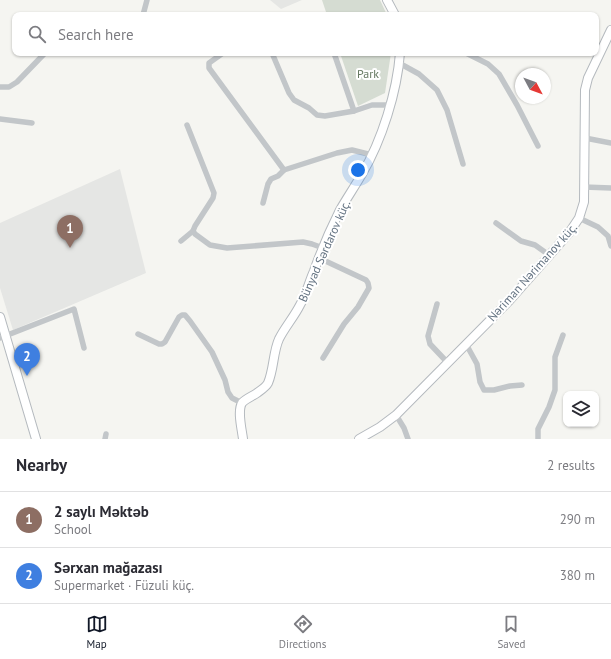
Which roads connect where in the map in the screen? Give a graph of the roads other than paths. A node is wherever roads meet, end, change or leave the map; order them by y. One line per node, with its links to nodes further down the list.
1 (147, 0): 3 (street)
2 (387, 0): 4 (street)
3 (144, 12)
4 (393, 12)
5 (611, 30): 6 (street, Nəriman Nərimanov küç.)
6 (599, 55)
7 (42, 56): 15 (street)
8 (219, 56): 26 (street)
9 (273, 56): 17 (street)
10 (335, 56): 17 (street)
11 (400, 56): 14 (street, Bünyad Sərdarov küç.)
12 (472, 56): 23 (street)
13 (599, 56): 21 (street, Nəriman Nərimanov küç.)
14 (399, 64): 16 (street, Bünyad Sərdarov küç.); 25 (street)
15 (0, 87)
16 (390, 105): 17 (street); 24 (street, Bünyad Sərdarov küç.)
17 (354, 111)
18 (0, 119): 19 (street)
19 (32, 123)
20 (187, 125): 32 (street)
21 (585, 138): 22 (street); 27 (street, Nəriman Nərimanov küç.)
22 (611, 142)
23 (538, 146)
24 (372, 155): 26 (street); 35 (street, Bünyad Sərdarov küç.)
25 (463, 164)
26 (284, 170): 29 (street)
27 (584, 187): 28 (street); 30 (street, Nəriman Nərimanov küç.)
28 (611, 188)
29 (263, 203)
30 (579, 218): 34 (street); 36 (street, Nəriman Nərimanov küç.)
31 (496, 224): 36 (street)
32 (193, 231): 33 (street); 35 (street)
33 (181, 241)
34 (611, 246)
35 (323, 248): 37 (street, Bünyad Sərdarov küç.)
36 (549, 255): 43 (street, Nəriman Nərimanov küç.)
37 (319, 258): 45 (street); 48 (street, Bünyad Sərdarov küç.)
38 (437, 304): 46 (street)
39 (0, 317): 42 (street)
40 (138, 334): 48 (street)
41 (563, 336): 54 (street)
42 (3, 337): 44 (street); 50 (street)
43 (466, 344): 46 (street, Nəriman Nərimanov küç.); 47 (street)
44 (84, 348)
45 (323, 358)
46 (447, 362): 49 (street, Nəriman Nərimanov küç.)
47 (522, 385)
48 (242, 403): 51 (street)
49 (396, 415): 52 (street, Nəriman Nərimanov küç.); 53 (street)
50 (36, 439)
51 (243, 439)
52 (359, 439)
53 (408, 439)
54 (538, 439)

